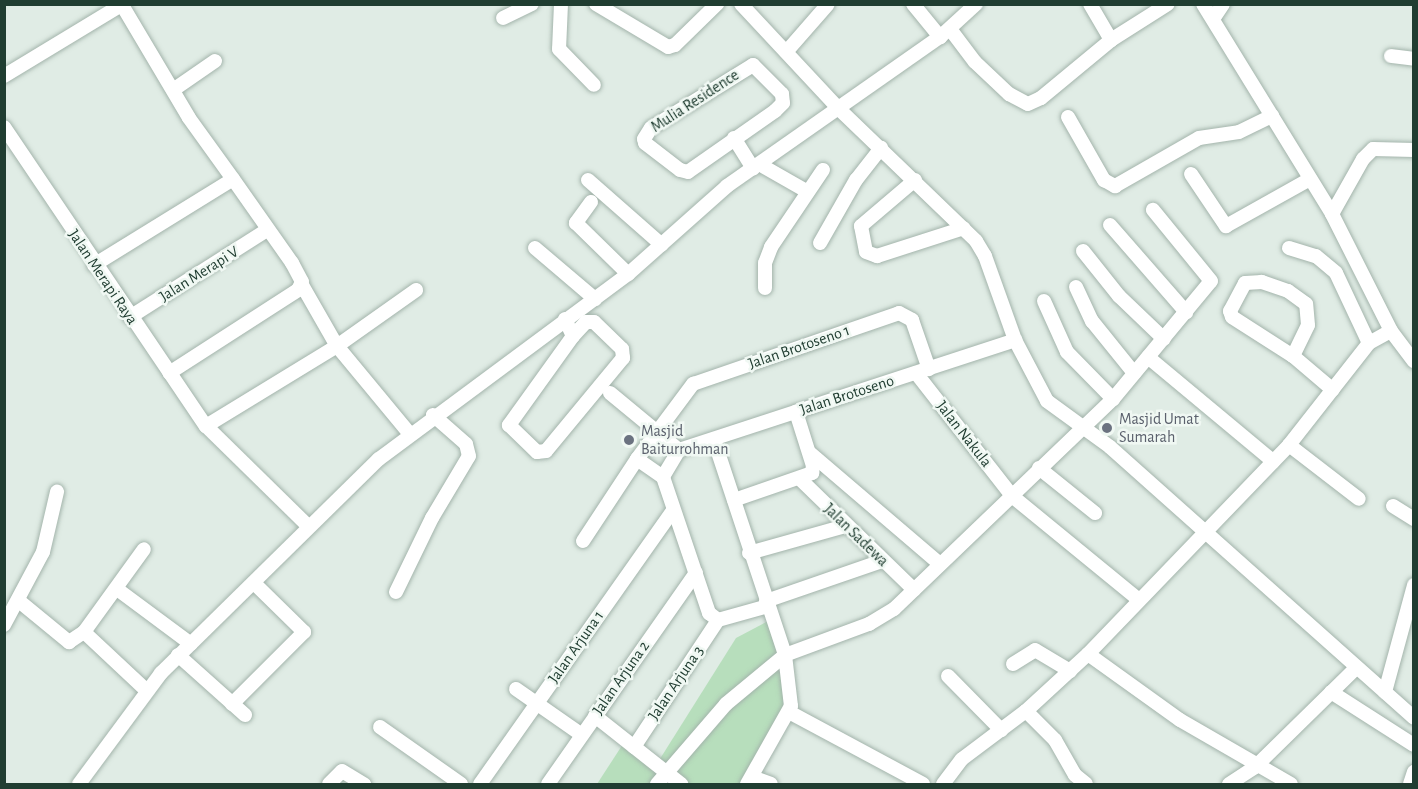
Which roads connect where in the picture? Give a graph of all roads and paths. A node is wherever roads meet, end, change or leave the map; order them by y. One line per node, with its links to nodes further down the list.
1 (532, 4): 14 (street)
2 (561, 4): 23 (street)
3 (597, 4): 4 (street)
4 (717, 4)
5 (741, 4): 18 (street)
6 (828, 4): 18 (street)
7 (913, 4): 16 (street)
8 (976, 4): 16 (street)
9 (1090, 4): 17 (street)
10 (1168, 4): 17 (street)
11 (1203, 4): 15 (street)
12 (1223, 4): 15 (street)
13 (122, 5): 22 (street); 24 (street)
14 (503, 18)
15 (1213, 19): 26 (street)
16 (945, 33): 17 (street); 25 (street)
17 (1111, 40)
18 (787, 51): 25 (street)
19 (1391, 57): 20 (street)
20 (1413, 60)
21 (215, 61): 24 (street)
22 (4, 76)
23 (594, 85)
24 (173, 90): 35 (street)
25 (839, 109): 30 (street); 32 (street)
26 (1272, 116): 27 (street); 36 (street)
27 (1068, 117)
28 (4, 127): 51 (street, Jalan Merapi Raya)
29 (734, 138): 29 (street, Mulia Residence); 32 (street)
30 (881, 148): 38 (street); 46 (street)
31 (1413, 150): 42 (street)
32 (756, 166): 39 (street); 47 (street)
33 (823, 170): 39 (street)
34 (1191, 174): 36 (street)
35 (232, 179): 45 (street); 51 (street)
36 (1310, 179): 42 (street)
37 (588, 180): 47 (street)
38 (915, 180): 44 (street); 44 (street)
39 (808, 192): 55 (street)
40 (591, 202): 52 (street)
41 (1154, 210): 59 (street)
42 (1332, 214): 62 (street)
43 (1110, 225): 59 (street)
44 (964, 228): 65 (street)
45 (267, 230): 53 (street); 60 (street, Jalan Merapi V)
46 (820, 243)
47 (662, 245): 52 (street)
48 (535, 248): 57 (street)
49 (1289, 248): 66 (street)
50 (1083, 251): 64 (street)
51 (94, 265): 60 (street, Jalan Merapi Raya)
52 (628, 274): 57 (street)
53 (302, 285): 67 (street); 72 (street)
54 (1076, 287): 73 (street)
55 (765, 288)
56 (416, 290): 67 (street)
57 (595, 299): 61 (street)
58 (1044, 301): 76 (street)
59 (1186, 312): 64 (street)
60 (130, 317): 72 (street, Jalan Merapi Raya)
61 (565, 319): 63 (street); 78 (street)
62 (1391, 331): 66 (street); 70 (street)
63 (573, 336): 63 (street)
64 (1164, 339): 69 (street)
65 (1015, 340): 71 (street, Jalan Brotoseno); 80 (street)
66 (1369, 343): 74 (street)
67 (337, 346): 79 (street); 82 (street)
68 (1293, 356): 68 (street); 74 (street)
69 (1148, 357): 73 (street); 88 (street)
70 (1413, 362)
71 (922, 371): 77 (street, Jalan Brotoseno); 81 (street, Jalan Brotoseno 1); 93 (street, Jalan Nakula)
72 (169, 373): 79 (street, Jalan Merapi Raya)
73 (1134, 373): 76 (street)
74 (1333, 390): 84 (street)
75 (610, 393): 81 (street)
76 (1113, 399): 80 (street)
77 (796, 412): 83 (street, Jalan Brotoseno); 86 (street)
78 (432, 415): 82 (street); 113 (street)
79 (206, 426): 100 (street, Jalan Merapi Raya)
80 (1086, 427): 89 (street); 102 (street)
81 (656, 431): 85 (street); 87 (street, Jalan Brotoseno 1)
82 (410, 433): 100 (street)
83 (714, 440): 85 (street, Jalan Brotoseno); 95 (street)
84 (1289, 445): 88 (street); 94 (street)
85 (679, 450): 90 (street)
86 (810, 453): 91 (street); 107 (street)
87 (637, 459): 90 (street); 103 (street, Jalan Brotoseno 1)
88 (1273, 461): 102 (street)
89 (1040, 468): 93 (street); 98 (street)
90 (663, 477): 97 (street)
91 (800, 479): 95 (street); 101 (street, Jalan Sadewa)
92 (57, 492): 115 (street)
93 (1012, 496): 107 (street); 114 (street, Jalan Nakula)
94 (1359, 499)
95 (734, 500): 105 (street)
96 (1393, 506): 99 (street)
97 (673, 510): 108 (street); 132 (street, Jalan Arjuna 1)
98 (1095, 513)
99 (1413, 519)
100 (308, 526): 109 (street)
101 (845, 526): 105 (street); 106 (street, Jalan Sadewa)
102 (1203, 532): 114 (street); 125 (street)
103 (583, 541)
104 (144, 549): 111 (street)
105 (749, 553): 116 (street)
106 (882, 561): 112 (street, Jalan Sadewa); 116 (street)
107 (940, 564): 112 (street)
108 (696, 573): 117 (street); 137 (street, Jalan Arjuna 2)
109 (254, 583): 120 (street); 133 (street)
110 (1413, 585): 131 (street)
111 (117, 589): 119 (street); 120 (street)
112 (914, 590): 123 (street)
113 (396, 592)
114 (1139, 600): 121 (street)
115 (20, 601): 118 (street); 119 (street)
116 (767, 604): 117 (street); 123 (street)
117 (718, 620): 143 (street, Jalan Arjuna 3)
118 (4, 625)
119 (84, 632): 129 (street)
120 (191, 644): 122 (street)
121 (1088, 654): 126 (street); 144 (street)
122 (178, 655): 129 (street); 133 (street)
123 (785, 655): 135 (street); 145 (street)
124 (1013, 664): 126 (street)
125 (1356, 668): 130 (street); 131 (street)
126 (1070, 671): 134 (street)
127 (948, 676): 140 (street)
128 (516, 689): 132 (street)
129 (146, 690): 148 (street)
130 (1332, 692): 142 (street); 144 (street)
131 (1385, 692): 138 (street)
132 (536, 703): 141 (street); 152 (street, Jalan Arjuna 1)
133 (232, 704): 136 (street)
134 (1026, 711): 140 (street); 159 (street)
135 (789, 712): 147 (street); 157 (street)
136 (245, 715)
137 (594, 716): 141 (street, Jalan Arjuna 2); 143 (street)
138 (1413, 718)
139 (380, 727): 151 (street)
140 (1001, 730): 158 (street)
141 (582, 735): 153 (street, Jalan Arjuna 2)
142 (1413, 745)
143 (634, 747): 145 (street)
144 (1255, 766): 160 (street); 161 (street)
145 (666, 772): 154 (street); 155 (street)
146 (1413, 772): 162 (street)
147 (749, 781): 156 (street)
148 (79, 784)
149 (329, 784): 150 (street)
150 (364, 784)
151 (461, 784)
152 (480, 784)
153 (548, 784)
154 (657, 784)
155 (681, 784)
156 (771, 784)
157 (923, 784)
158 (944, 784)
159 (1086, 784)
160 (1229, 784)
161 (1291, 784)
162 (1410, 784)

